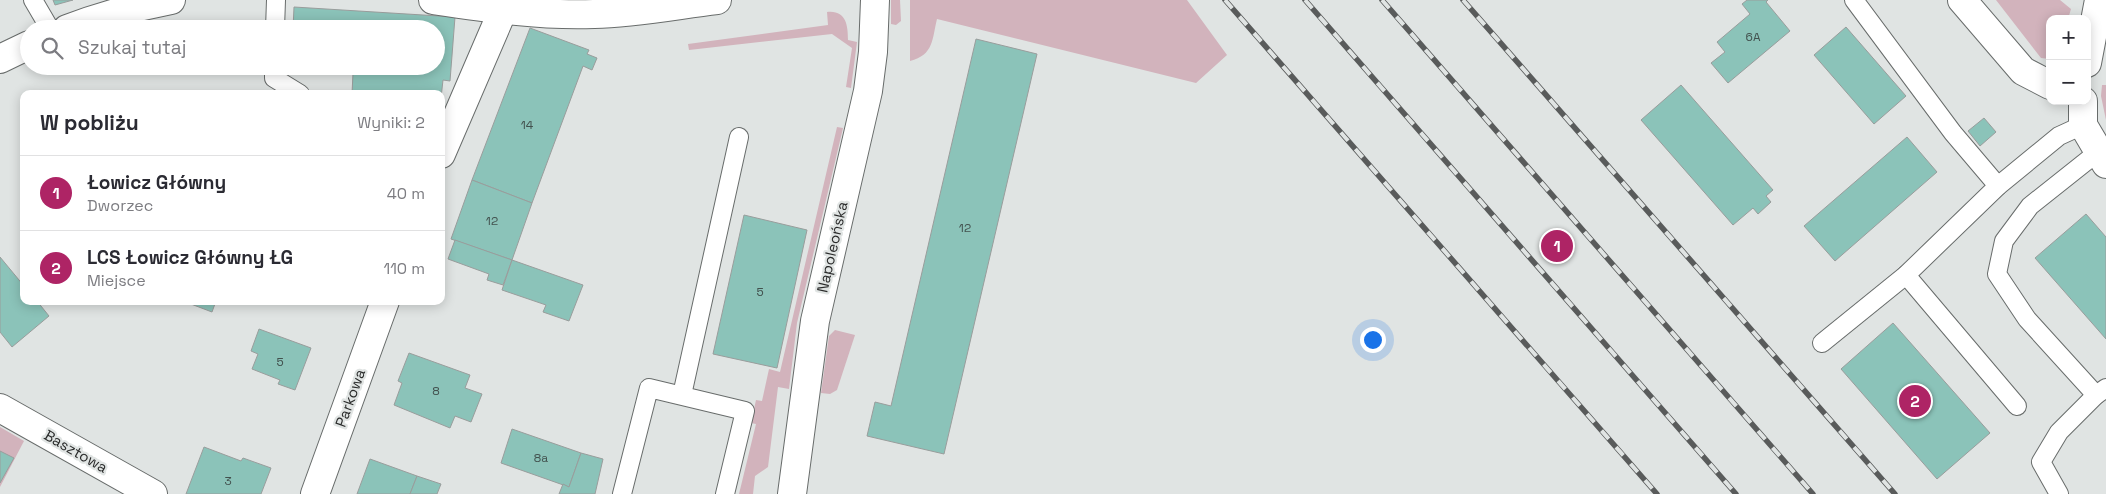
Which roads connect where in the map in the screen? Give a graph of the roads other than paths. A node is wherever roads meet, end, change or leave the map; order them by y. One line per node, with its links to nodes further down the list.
1 (33, 0): 11 (lane)
2 (171, 0): 12 (street)
3 (276, 0): 13 (lane)
4 (433, 0): 10 (street)
5 (717, 0): 10 (street)
6 (875, 0): 36 (street, Napoleońska)
7 (1854, 0): 24 (lane)
8 (1962, 0): 18 (street)
9 (2098, 0): 16 (street)
10 (503, 10): 22 (street)
11 (45, 20)
12 (93, 20)
13 (275, 20)
14 (20, 50): 15 (street)
15 (0, 59)
16 (2087, 60)
17 (274, 75): 19 (lane)
18 (2046, 83)
19 (294, 90)
20 (2083, 113): 23 (street); 24 (lane)
21 (739, 137): 29 (lane)
22 (445, 138)
23 (2102, 158): 28 (lane)
24 (1998, 186): 25 (lane)
25 (1906, 275): 27 (lane); 30 (lane)
26 (384, 305): 33 (street, Parkowa)
27 (1822, 343)
28 (2101, 392): 37 (lane)
29 (682, 395): 34 (lane); 35 (lane)
30 (2017, 406)
31 (0, 408): 32 (street, Basztowa)
32 (153, 494)
33 (315, 494)
34 (622, 494)
35 (725, 494)
36 (792, 494)
37 (2059, 494)

